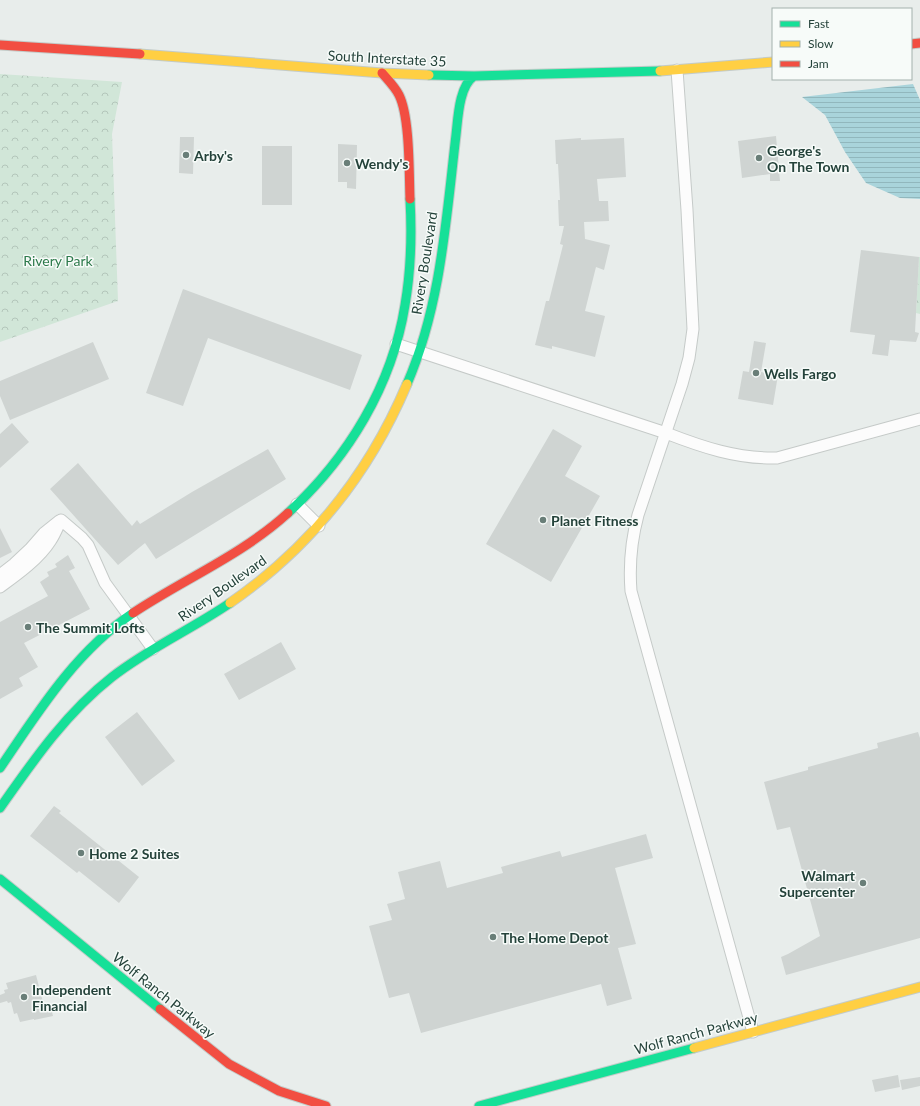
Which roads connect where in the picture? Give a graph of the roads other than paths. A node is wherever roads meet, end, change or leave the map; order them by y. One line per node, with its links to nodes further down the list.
1 (0, 45): 4 (street, South Interstate 35)
2 (772, 62): 3 (street, South Interstate 35)
3 (677, 70): 5 (street, South Interstate 35); 9 (street)
4 (382, 73): 5 (street, South Interstate 35); 6 (street, Rivery Boulevard)
5 (474, 76): 7 (street, Rivery Boulevard)
6 (396, 344): 7 (street); 10 (street, Rivery Boulevard)
7 (420, 352): 9 (street); 12 (street, Rivery Boulevard)
8 (920, 419): 9 (street)
9 (666, 433): 21 (street)
10 (297, 504): 12 (street); 15 (street, Rivery Boulevard)
11 (62, 520): 13 (street); 14 (street); 15 (street)
12 (319, 526): 16 (street, Rivery Boulevard)
13 (0, 575)
14 (0, 587)
15 (129, 615): 16 (street); 17 (street, Rivery Boulevard)
16 (153, 649): 18 (street, Rivery Boulevard)
17 (0, 768)
18 (0, 808)
19 (0, 879): 22 (street, Wolf Ranch Parkway)
20 (920, 987): 21 (street, Wolf Ranch Parkway)
21 (753, 1032): 23 (street, Wolf Ranch Parkway)
22 (326, 1106)
23 (479, 1106)

